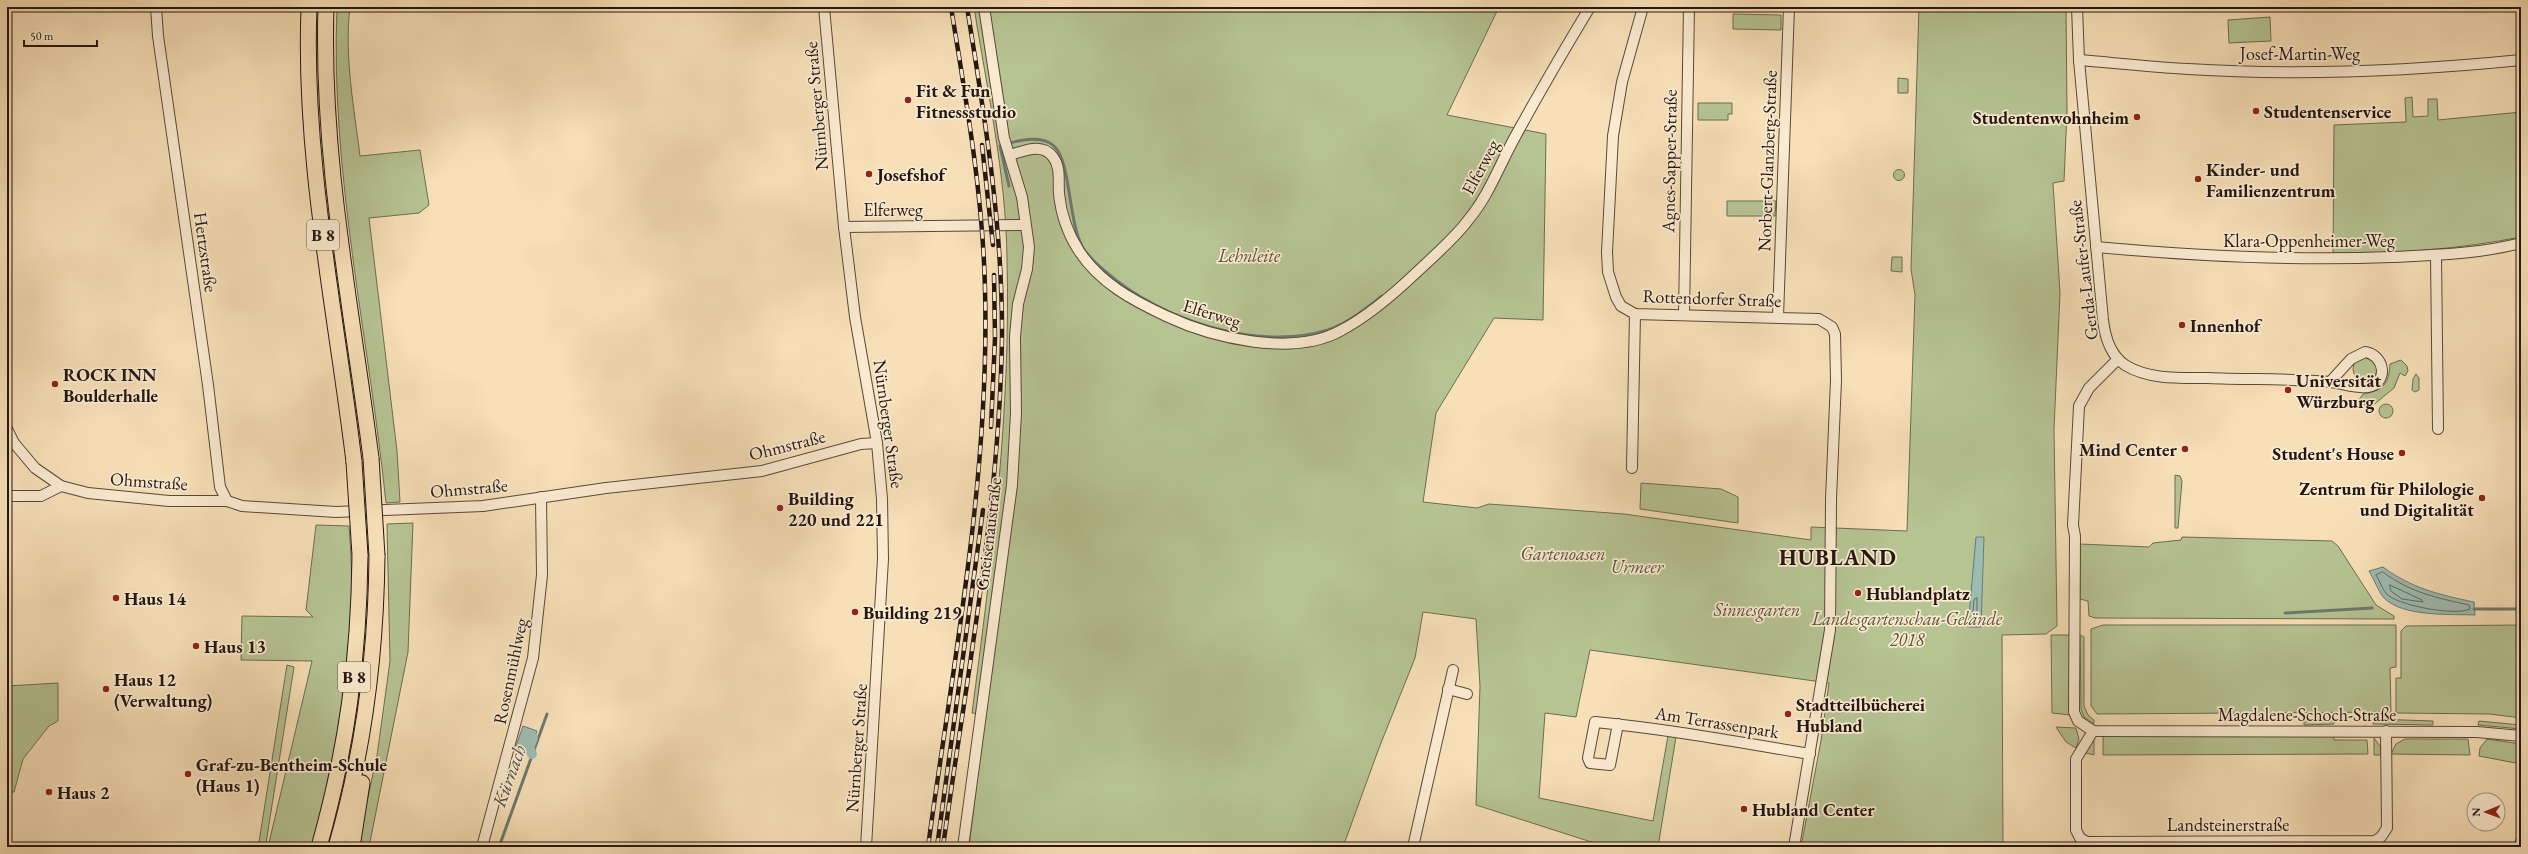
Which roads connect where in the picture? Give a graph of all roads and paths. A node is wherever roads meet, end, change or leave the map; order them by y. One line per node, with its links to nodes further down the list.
1 (156, 7): 31 (street, Hertzstraße)
2 (309, 7): 41 (highway, B 8, bridge)
3 (326, 7): 39 (highway, B 8, bridge)
4 (824, 7): 15 (street, Nürnberger Straße)
5 (984, 7): 13 (street)
6 (1590, 7): 13 (street, Elferweg)
7 (1643, 7): 19 (street, Rottendorfer Straße)
8 (1689, 7): 20 (street, Agnes-Sapper-Straße)
9 (1789, 7): 21 (street, Norbert-Glanzberg-Straße)
10 (2077, 7): 11 (street, Gerda-Laufer-Straße)
11 (2079, 60): 12 (street, Josef-Martin-Weg); 17 (street, Gerda-Laufer-Straße)
12 (2521, 60)
13 (1010, 155): 14 (street)
14 (1025, 225): 15 (street, Elferweg); 46 (street, Gneisenaustraße)
15 (844, 227): 26 (street, Nürnberger Straße)
16 (2521, 243): 18 (street, Klara-Oppenheimer-Weg)
17 (2096, 247): 18 (street, Klara-Oppenheimer-Weg); 22 (street, Gerda-Laufer-Straße)
18 (2436, 255): 25 (street)
19 (1636, 314): 20 (street, Rottendorfer Straße); 27 (street)
20 (1684, 315): 21 (street, Rottendorfer Straße)
21 (1778, 317): 40 (street, Rottendorfer Straße)
22 (2118, 359): 23 (street); 36 (street, Gerda-Laufer-Straße)
23 (2330, 382): 23 (street)
24 (7, 429): 28 (street, Ohmstraße)
25 (2438, 429)
26 (877, 443): 30 (street, Ohmstraße); 45 (street, Nürnberger Straße)
27 (1632, 468)
28 (61, 486): 29 (street); 31 (street, Ohmstraße)
29 (7, 496)
30 (541, 498): 31 (street, Ohmstraße); 44 (street, Rosenmühlweg)
31 (227, 501)
32 (1453, 670): 33 (street)
33 (1448, 689): 34 (street); 47 (street)
34 (1467, 694)
35 (1618, 724): 35 (street, Am Terrassenpark); 40 (street, Am Terrassenpark)
36 (2092, 731): 37 (street, Magdalene-Schoch-Straße); 37 (street, Landsteinerstraße)
37 (2386, 731): 38 (street, Magdalene-Schoch-Straße)
38 (2521, 736)
39 (362, 743): 42 (highway, B 8); 43 (highway, B 8)
40 (1810, 754): 48 (street)
41 (319, 847)
42 (336, 847)
43 (352, 847)
44 (482, 847)
45 (866, 847)
46 (963, 847)
47 (1413, 847)
48 (1794, 847)

